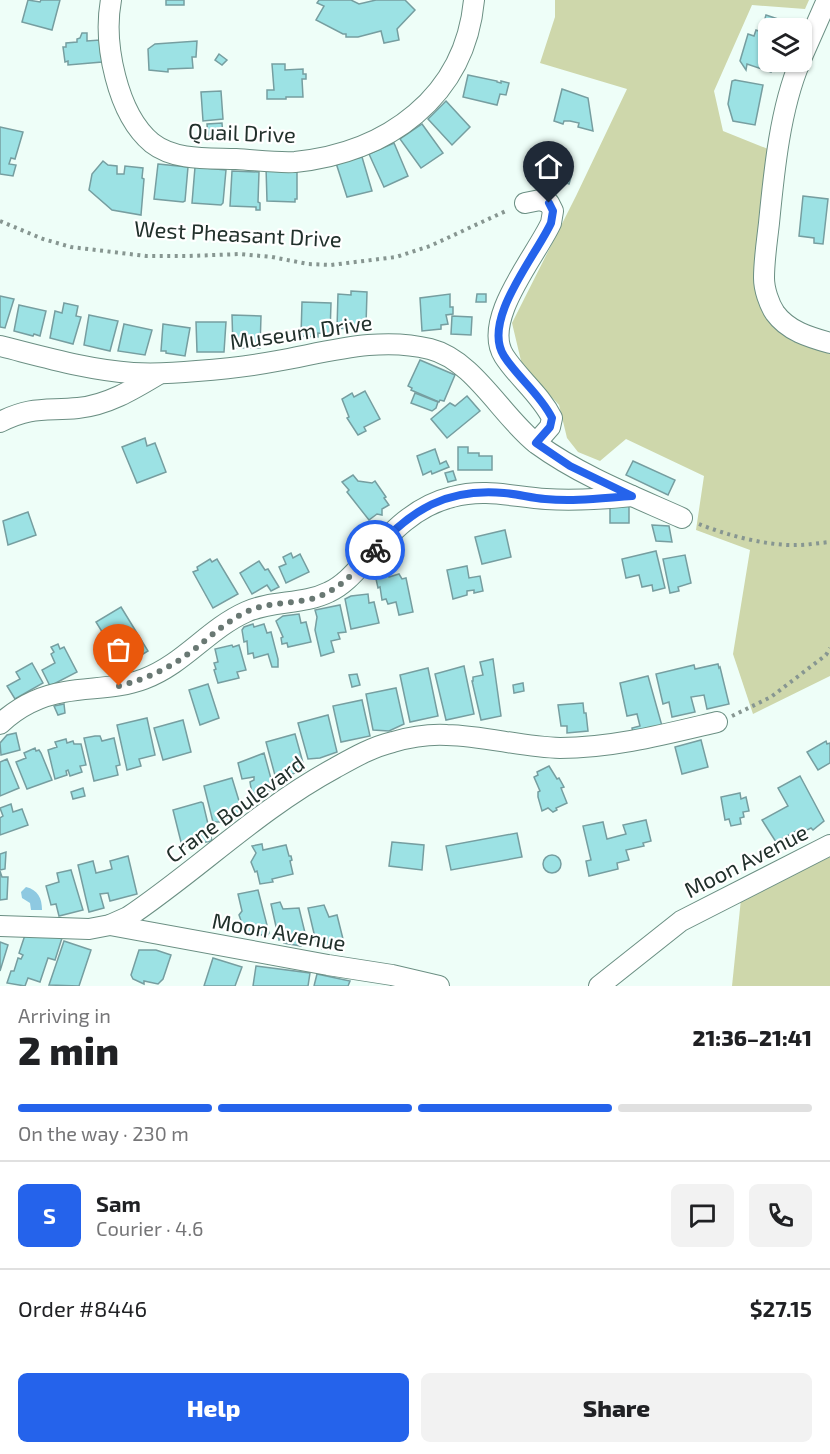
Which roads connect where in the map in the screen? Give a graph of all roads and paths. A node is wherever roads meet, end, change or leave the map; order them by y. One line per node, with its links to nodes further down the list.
1 (111, 0): 2 (street, Quail Drive)
2 (474, 0)
3 (827, 0): 4 (street)
4 (812, 33)
5 (795, 72): 8 (street)
6 (525, 203): 7 (path, West Pheasant Drive); 12 (street)
7 (0, 221)
8 (830, 343)
9 (0, 346): 10 (street, Museum Drive)
10 (159, 374): 11 (street); 12 (street, Museum Drive)
11 (0, 422)
12 (536, 443): 13 (street, Museum Drive)
13 (632, 496): 14 (street, Museum Drive); 18 (street)
14 (682, 518): 15 (path)
15 (830, 542)
16 (830, 648): 17 (path)
17 (717, 722): 20 (street, Crane Boulevard)
18 (0, 724)
19 (830, 845): 23 (street, Moon Avenue)
20 (110, 925): 21 (street, Crane Boulevard); 22 (street, Moon Avenue)
21 (0, 926)
22 (439, 986)
23 (599, 986)

